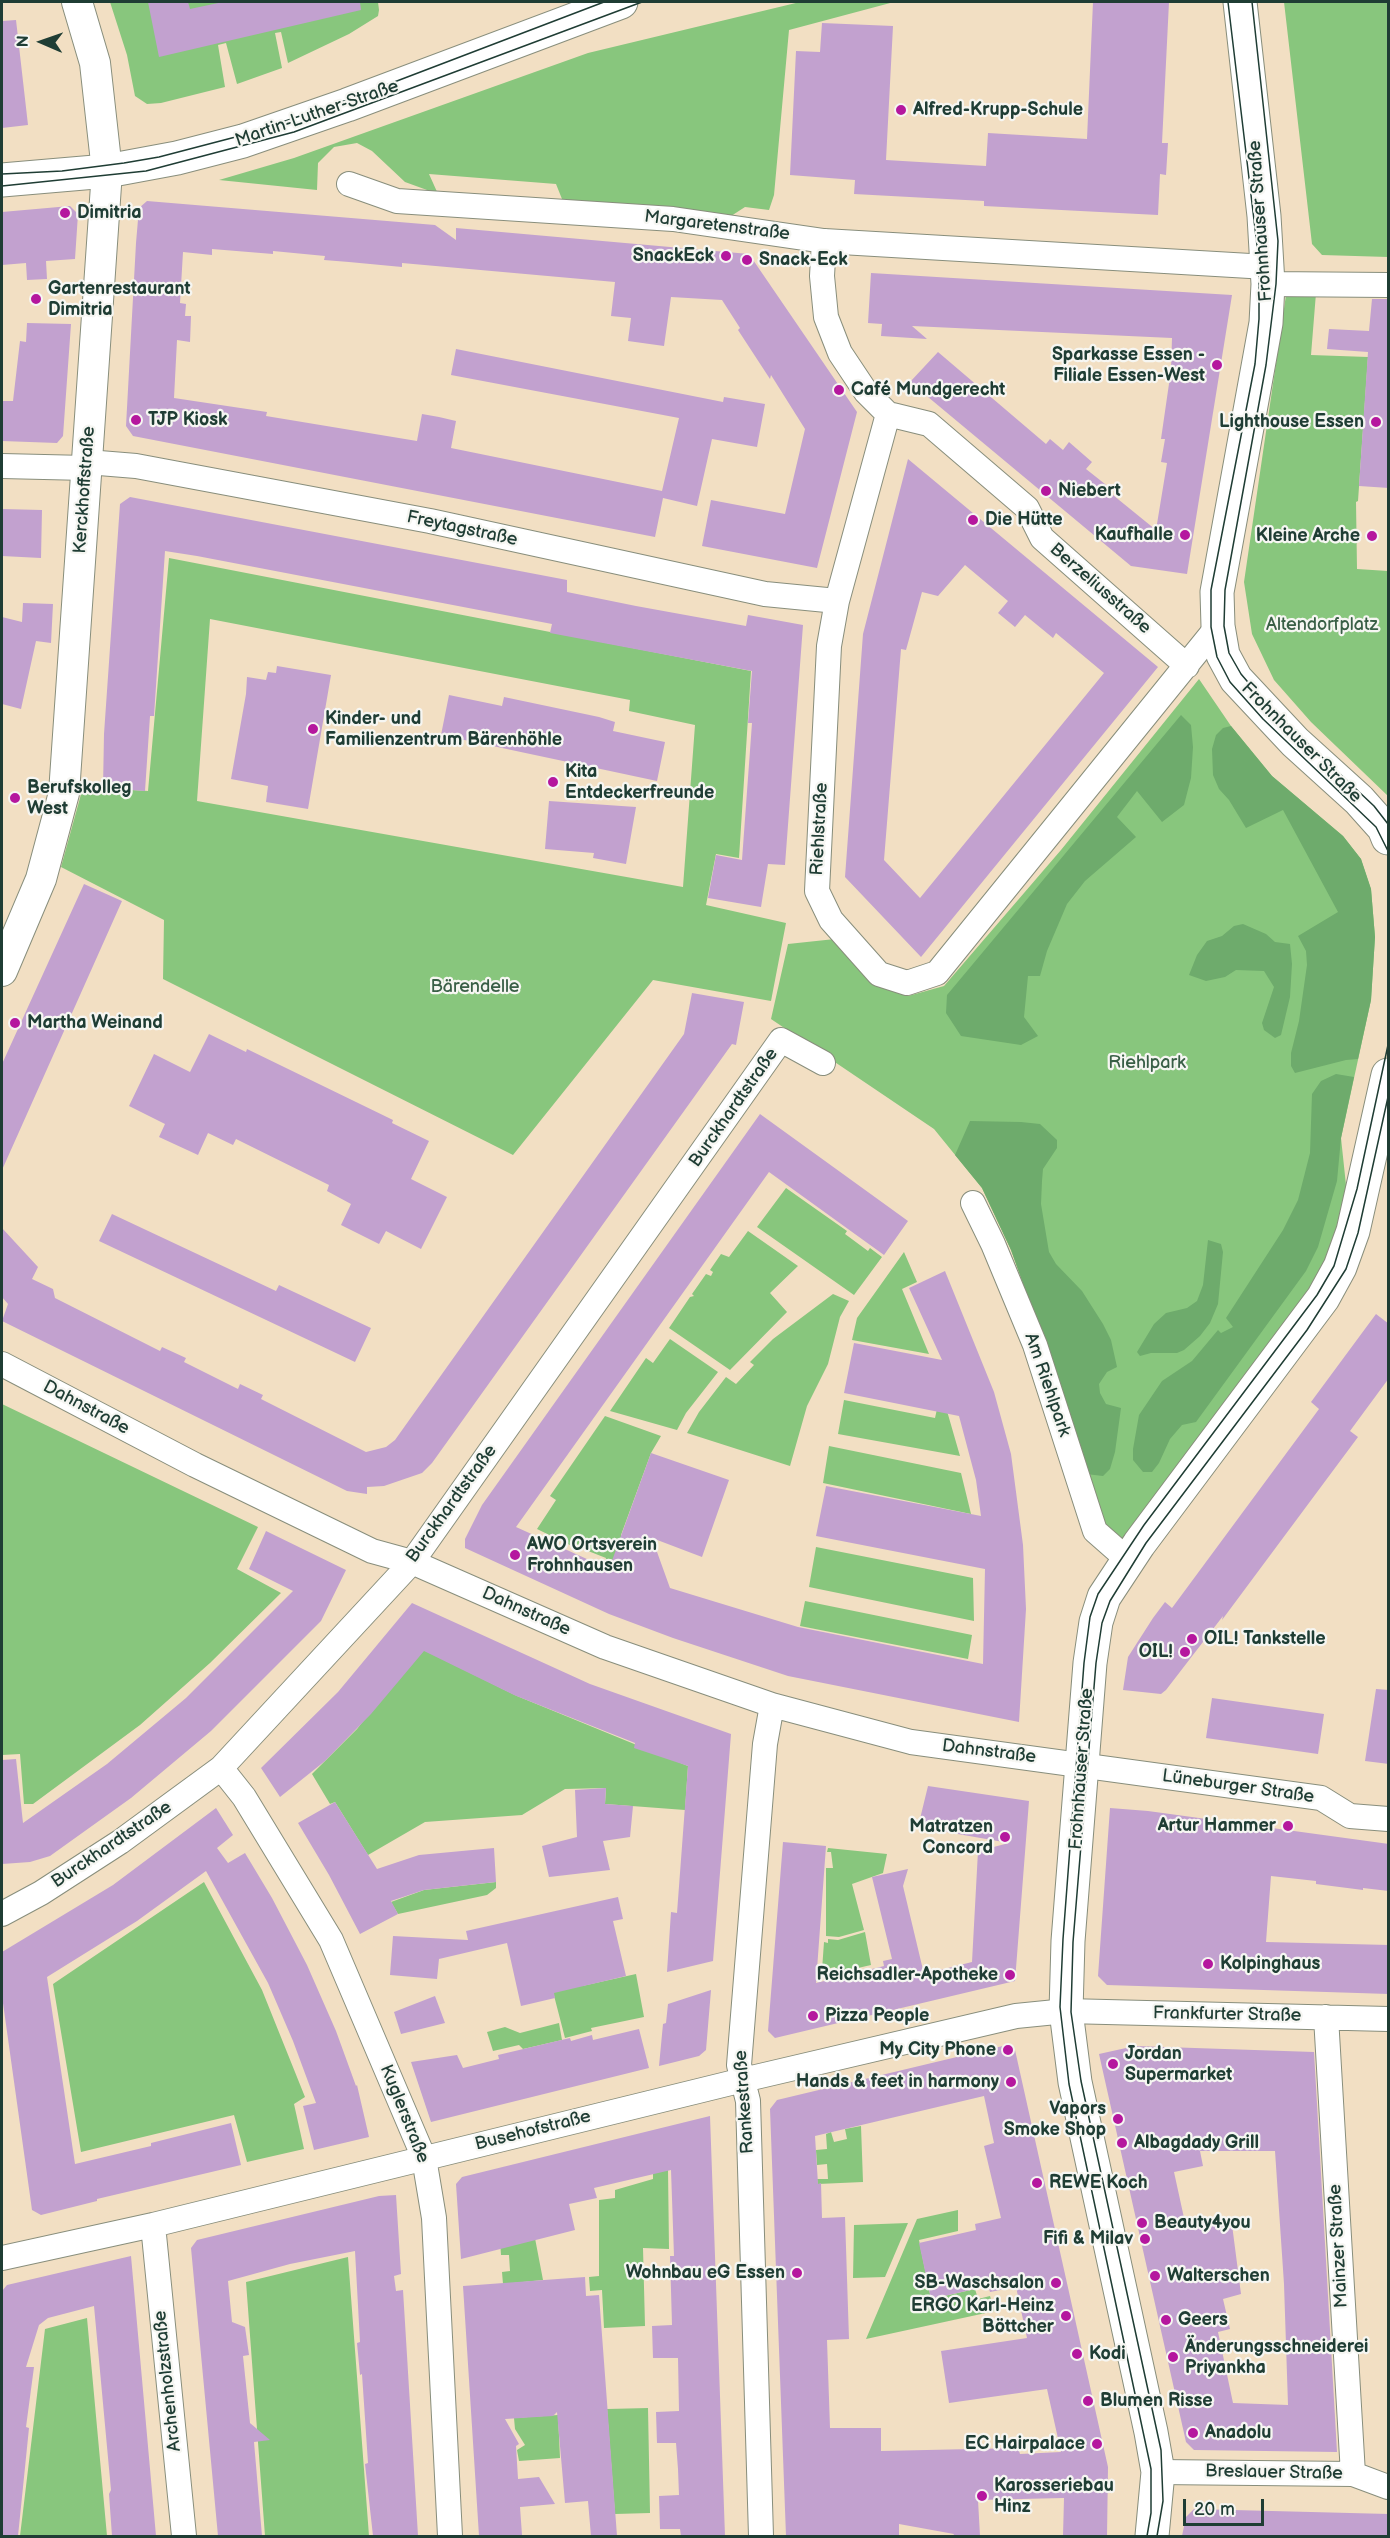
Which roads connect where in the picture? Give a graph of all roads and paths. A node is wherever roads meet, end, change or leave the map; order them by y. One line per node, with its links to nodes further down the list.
1 (76, 2): 4 (street, Kerckhoffstraße)
2 (1240, 2): 8 (main road, Frohnhauser Straße)
3 (604, 4): 4 (main road, Martin-Luther-Straße)
4 (107, 171): 5 (main road, Martin-Luther-Straße); 11 (street, Kerckhoffstraße)
5 (2, 180)
6 (348, 184): 7 (street, Margaretenstraße)
7 (824, 241): 8 (street, Margaretenstraße); 10 (street)
8 (1267, 276): 9 (street, Margaretenstraße); 14 (main road, Frohnhauser Straße)
9 (1389, 285)
10 (888, 414): 13 (street, Riehlstraße); 15 (street, Berzeliusstraße)
11 (86, 465): 12 (street, Freytagstraße); 13 (street, Freytagstraße); 17 (street, Kerckhoffstraße)
12 (2, 466)
13 (837, 601): 15 (street, Riehlstraße)
14 (1218, 626): 15 (street, Riehlstraße); 16 (main road, Frohnhauser Straße)
15 (1187, 666)
16 (1389, 838)
17 (2, 971)
18 (823, 1063): 23 (street, Burckhardtstraße)
19 (1389, 1075): 22 (main road, Frohnhauser Straße)
20 (973, 1203): 22 (street, Am Riehlpark)
21 (2, 1364): 23 (street, Dahnstraße)
22 (1128, 1560): 25 (main road, Frohnhauser Straße)
23 (412, 1562): 24 (street, Dahnstraße); 26 (street, Burckhardtstraße)
24 (772, 1705): 25 (street, Dahnstraße); 32 (street, Rankestraße)
25 (1083, 1766): 27 (street, Lüneburger Straße); 29 (main road, Frohnhauser Straße)
26 (221, 1768): 28 (street, Burckhardtstraße); 33 (street, Kuglerstraße)
27 (1389, 1819)
28 (2, 1914)
29 (1066, 2011): 30 (street, Frankfurter Straße); 32 (street, Busehofstraße); 36 (main road, Frohnhauser Straße)
30 (1326, 2018): 31 (street, Frankfurter Straße); 37 (street, Mainzer Straße)
31 (1389, 2019)
32 (743, 2080): 33 (street, Busehofstraße); 41 (street, Rankestraße)
33 (424, 2158): 34 (street, Busehofstraße); 40 (street, Kuglerstraße)
34 (153, 2224): 35 (street, Busehofstraße); 39 (street, Archenholzstraße)
35 (2, 2258)
36 (1158, 2472): 37 (street, Breslauer Straße); 42 (main road, Frohnhauser Straße)
37 (1353, 2474): 38 (street, Breslauer Straße)
38 (1389, 2487)
39 (184, 2536)
40 (450, 2536)
41 (761, 2536)
42 (1152, 2536)

